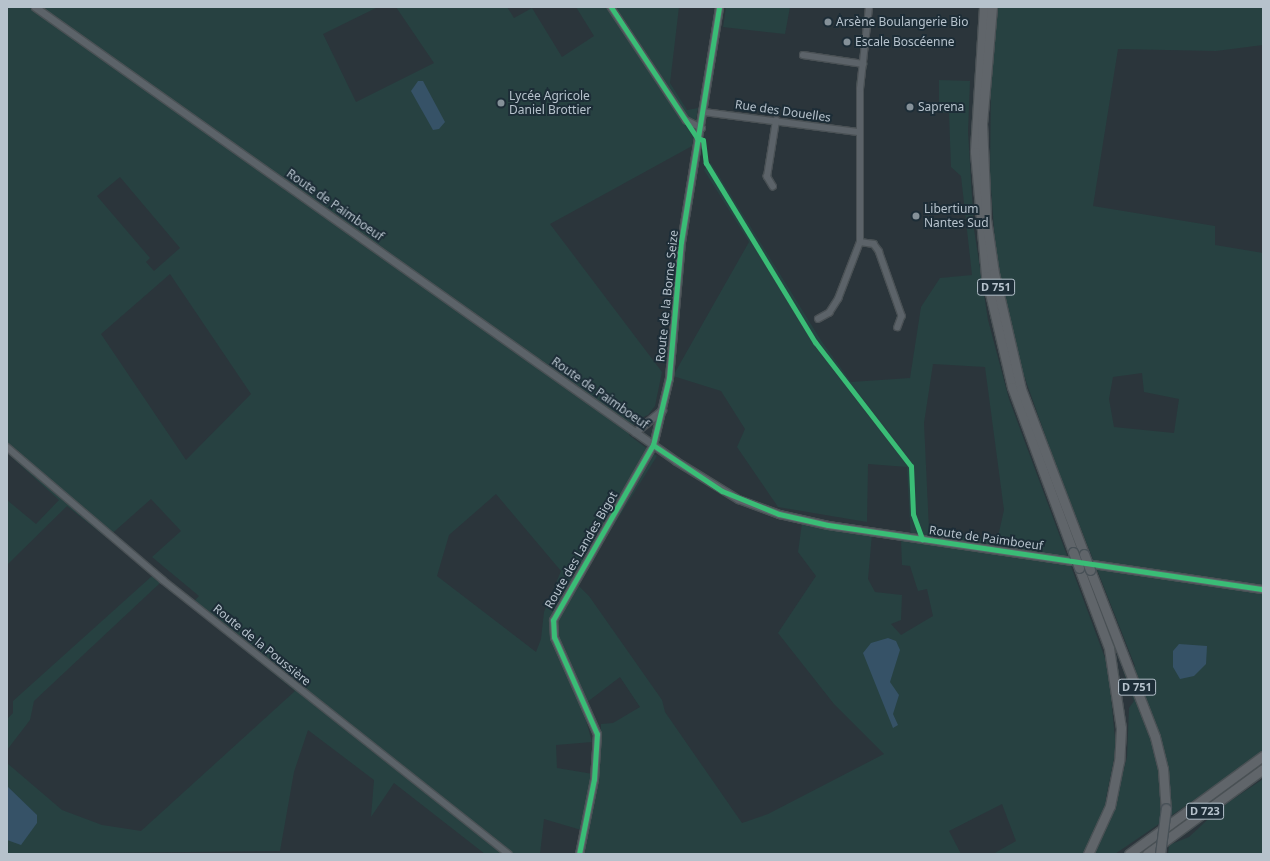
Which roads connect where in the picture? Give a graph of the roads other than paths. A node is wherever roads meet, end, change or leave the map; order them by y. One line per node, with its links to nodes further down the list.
1 (34, 7): 18 (street, Route de Paimboeuf)
2 (611, 7): 11 (street)
3 (719, 7): 9 (street, Route de la Borne Seize)
4 (869, 7): 8 (street)
5 (984, 7): 26 (highway, D 751, bridge)
6 (992, 7): 29 (highway, D 751, bridge)
7 (803, 55): 8 (street)
8 (863, 64): 12 (street)
9 (704, 112): 10 (street, Rue des Douelles); 11 (street, Route de la Borne Seize)
10 (776, 121): 12 (street, Rue des Douelles); 13 (street)
11 (702, 128): 17 (street, Route de la Borne Seize)
12 (858, 132): 14 (street)
13 (773, 187)
14 (860, 242): 15 (street); 16 (street)
15 (818, 319)
16 (898, 327)
17 (662, 410): 18 (street); 19 (street, Route de la Borne Seize)
18 (635, 432): 19 (street, Route de Paimboeuf)
19 (653, 445): 21 (street, Route de Paimboeuf); 25 (street, Route des Landes Bigot)
20 (7, 447): 24 (street, Route de la Poussière)
21 (1263, 589)
22 (1263, 756): 27 (highway, D 723)
23 (1263, 769): 28 (highway, D 723)
24 (509, 854)
25 (579, 854)
26 (1088, 854)
27 (1129, 854)
28 (1147, 854)
29 (1160, 854)

